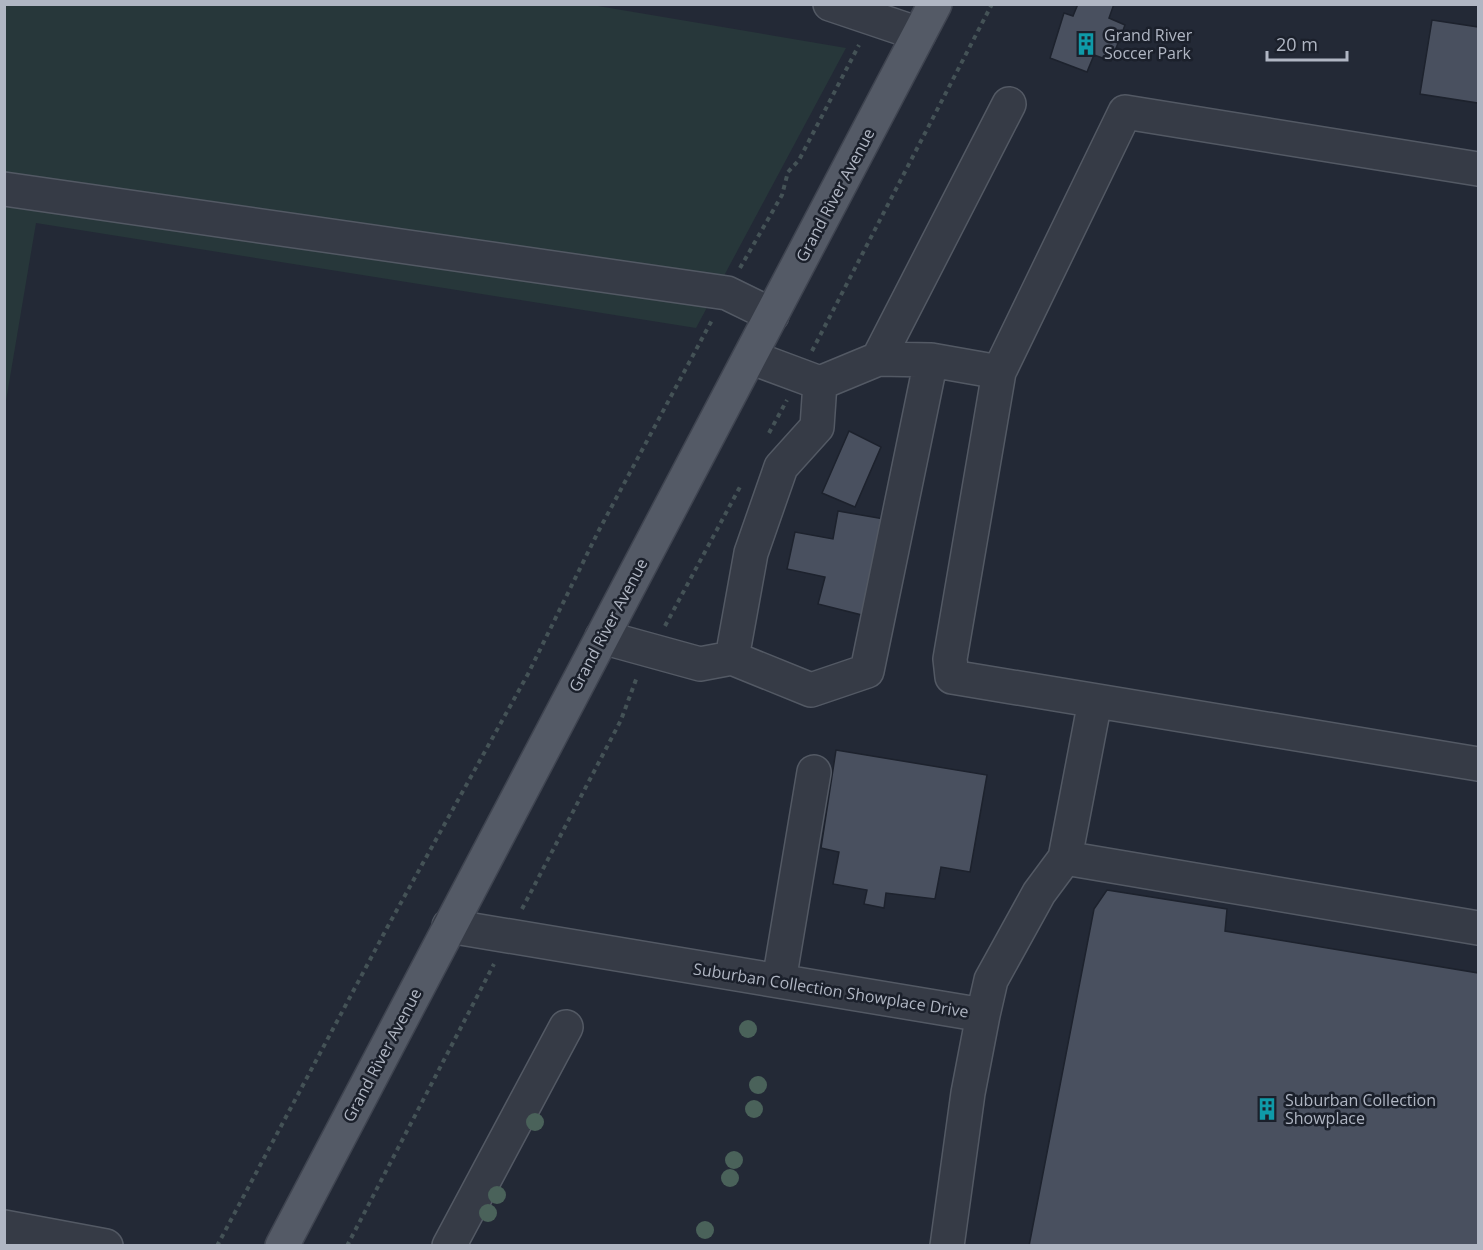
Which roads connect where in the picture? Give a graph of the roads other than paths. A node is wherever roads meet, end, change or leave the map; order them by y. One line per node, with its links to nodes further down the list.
1 (830, 4): 3 (lane)
2 (934, 4): 3 (main road, Grand River Avenue)
3 (919, 34): 7 (main road, Grand River Avenue)
4 (1009, 104): 9 (lane)
5 (1479, 169): 11 (lane)
6 (4, 189): 7 (lane)
7 (772, 315): 8 (main road, Grand River Avenue)
8 (750, 357): 12 (lane); 13 (main road, Grand River Avenue)
9 (878, 359): 10 (lane); 12 (lane)
10 (931, 360): 11 (lane); 14 (lane)
11 (999, 372): 15 (lane)
12 (820, 383): 14 (lane)
13 (602, 637): 14 (lane); 19 (main road, Grand River Avenue)
14 (732, 658)
15 (1095, 701): 16 (lane); 18 (lane)
16 (1479, 764)
17 (814, 772): 21 (lane)
18 (1065, 858): 20 (lane); 22 (lane)
19 (449, 926): 21 (lane, Suburban Collection Showplace Drive); 26 (main road, Grand River Avenue)
20 (1479, 928)
21 (779, 981): 22 (lane, Suburban Collection Showplace Drive)
22 (983, 1015): 28 (lane, Suburban Collection Showplace Drive)
23 (566, 1027): 27 (lane)
24 (4, 1227): 25 (lane)
25 (106, 1245)
26 (284, 1245)
27 (449, 1245)
28 (947, 1245)

